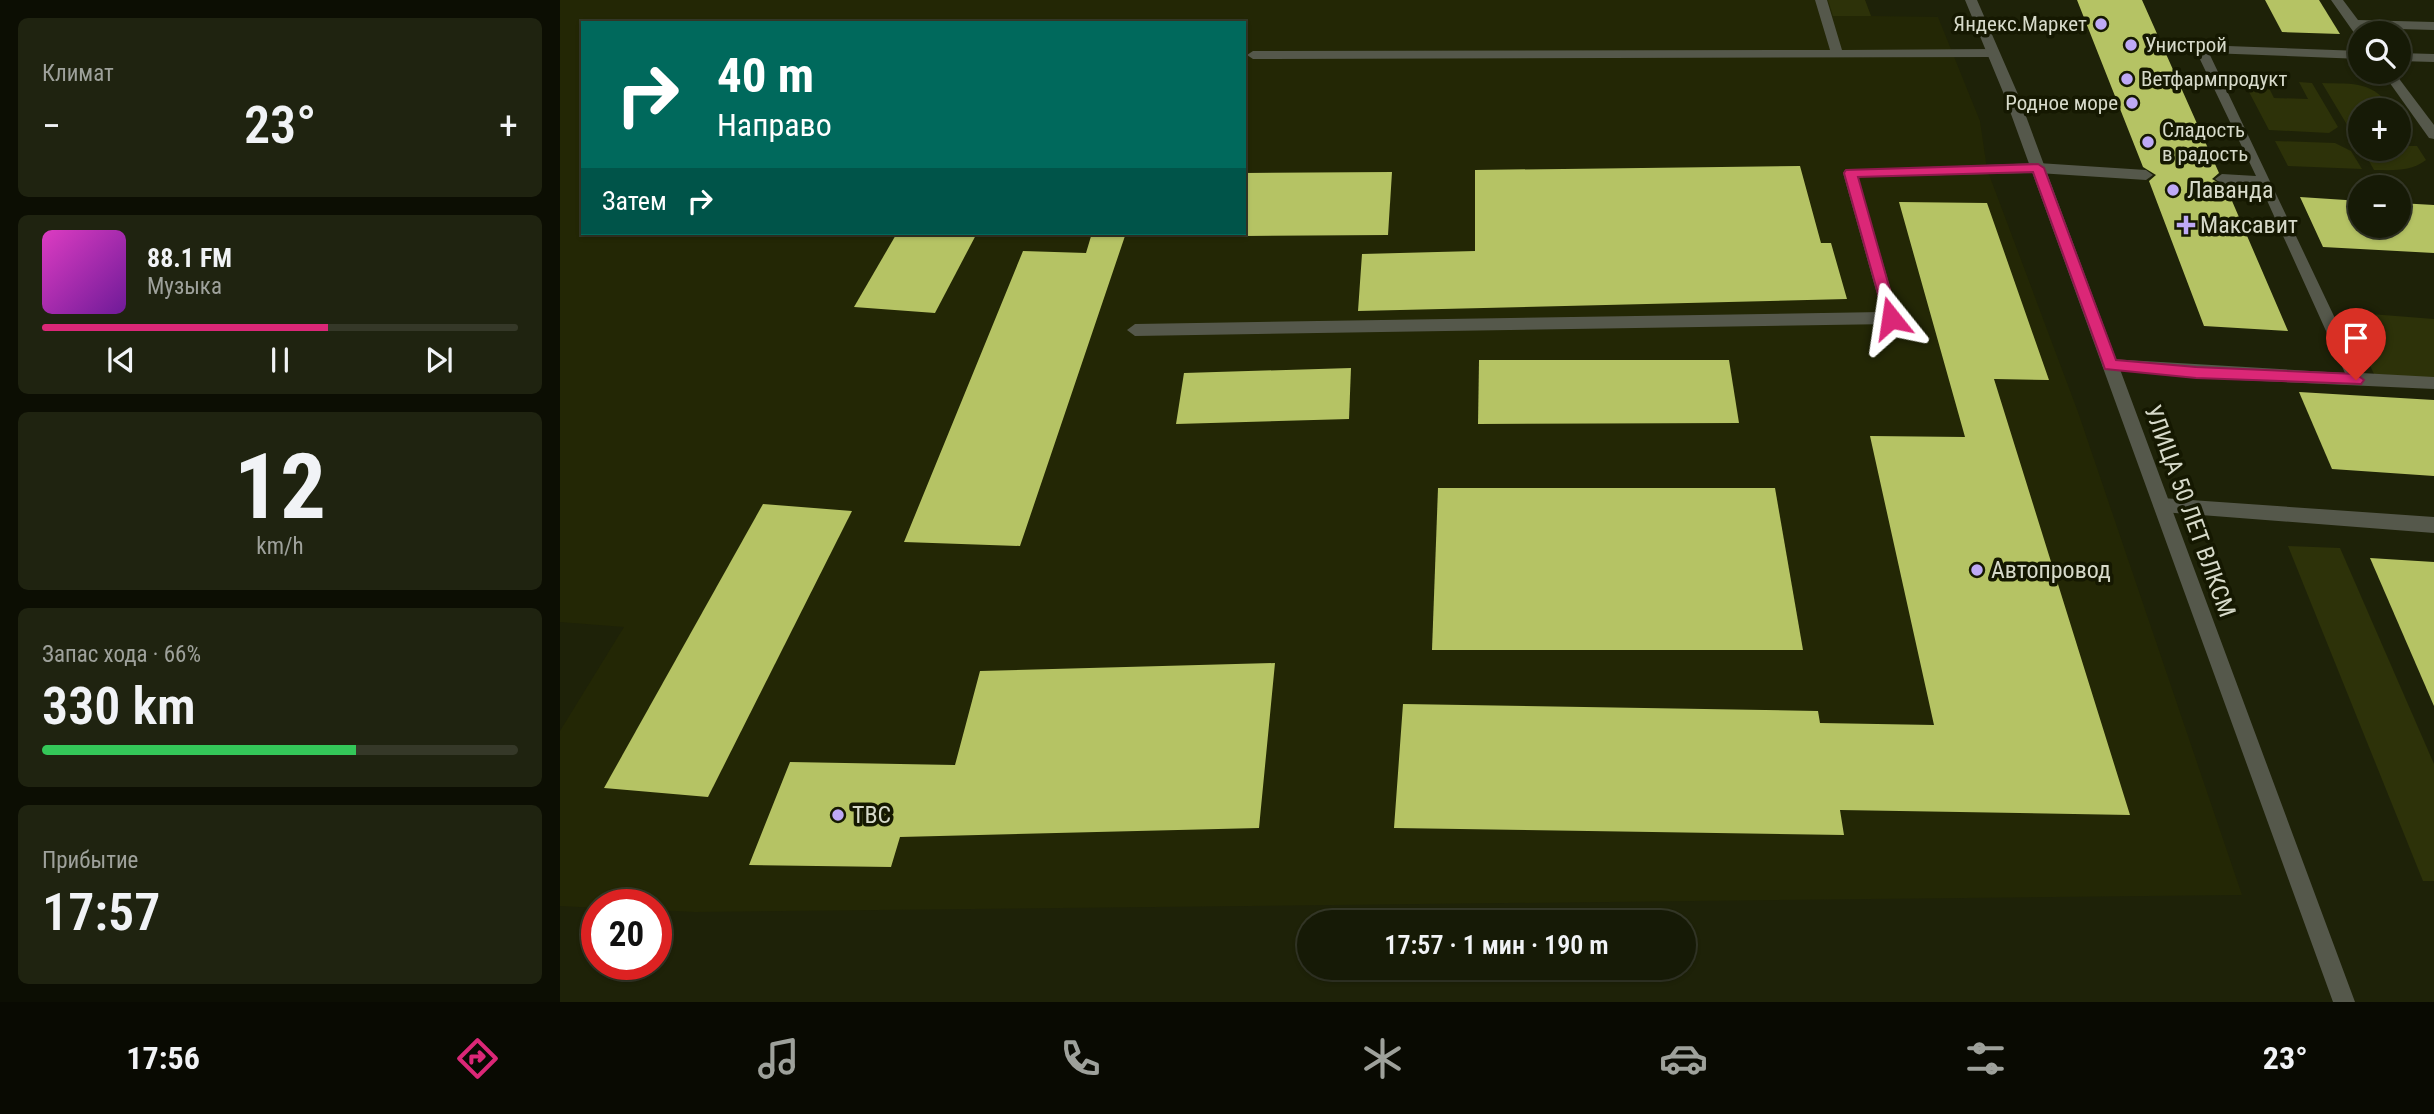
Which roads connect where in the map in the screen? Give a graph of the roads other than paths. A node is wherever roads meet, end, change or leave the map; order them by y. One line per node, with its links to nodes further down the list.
1 (1821, 0): 8 (street)
2 (1971, 0): 7 (street, УЛИЦА 50 ЛЕТ ВЛКСМ)
3 (2337, 0): 4 (street)
4 (2352, 21)
5 (2434, 26): 6 (street)
6 (2411, 27)
7 (1993, 52): 8 (street); 15 (street, УЛИЦА 50 ЛЕТ ВЛКСМ)
8 (1837, 53): 9 (street)
9 (1253, 55)
10 (2348, 55): 18 (street)
11 (2411, 57): 12 (street)
12 (2434, 58)
13 (2397, 84): 14 (street)
14 (2434, 135)
15 (2038, 168): 16 (street); 19 (street); 20 (street, УЛИЦА 50 ЛЕТ ВЛКСМ)
16 (2146, 175)
17 (2222, 179): 18 (street)
18 (2265, 181): 21 (street)
19 (1135, 330)
20 (2110, 365): 21 (street); 23 (street, УЛИЦА 50 ЛЕТ ВЛКСМ)
21 (2356, 380): 22 (street)
22 (2434, 383)
23 (2162, 505): 24 (street); 25 (street, УЛИЦА 50 ЛЕТ ВЛКСМ)
24 (2434, 525)
25 (2344, 1002)

